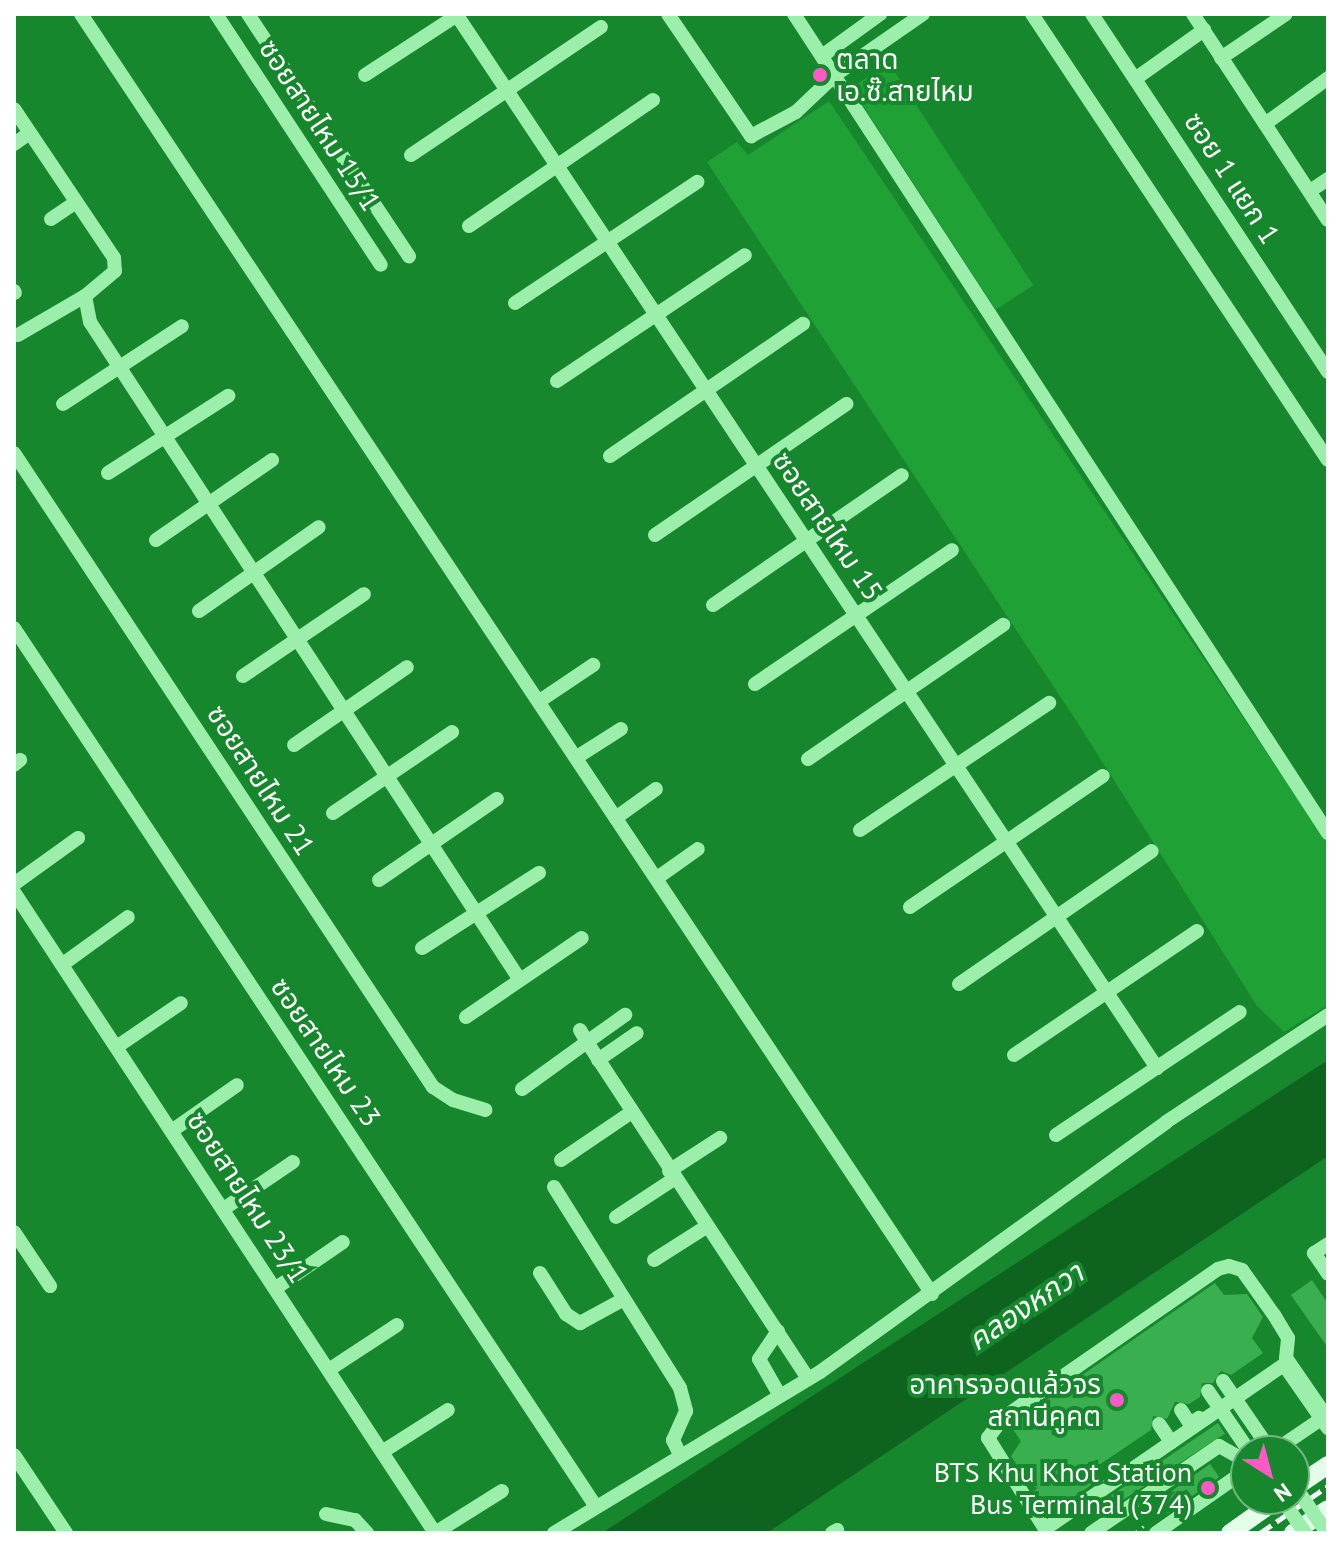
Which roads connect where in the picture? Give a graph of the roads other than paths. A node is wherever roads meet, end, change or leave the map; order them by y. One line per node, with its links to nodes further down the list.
1 (81, 14): 81 (street)
2 (216, 14): 15 (street, ซอยสายไหม 15/1)
3 (457, 14): 18 (street); 22 (street, ซอยสายไหม 15)
4 (668, 14): 19 (street)
5 (794, 14): 16 (street)
6 (880, 14): 16 (street)
7 (923, 14): 19 (street)
8 (1032, 14): 58 (street)
9 (1092, 14): 21 (street, ซอย 1 แยก 1)
10 (1193, 14): 14 (street)
11 (1286, 14): 17 (street)
12 (250, 18): 15 (street); 39 (street, ซอยสายไหม 15/1)
13 (601, 27): 22 (street)
14 (1204, 30): 17 (street); 21 (street)
15 (231, 37): 40 (street, ซอยสายไหม 15/1)
16 (822, 56): 19 (street)
17 (1221, 58): 25 (street)
18 (365, 75)
19 (835, 75): 97 (street)
20 (1328, 78): 25 (street)
21 (1135, 79): 48 (street, ซอย 1 แยก 1)
22 (507, 91): 28 (street); 29 (street, ซอยสายไหม 15)
23 (653, 100): 29 (street)
24 (14, 109): 26 (street)
25 (1265, 124): 32 (street)
26 (30, 133): 27 (street); 33 (street)
27 (14, 144)
28 (411, 155)
29 (557, 166): 36 (street); 37 (street, ซอยสายไหม 15)
30 (1328, 179): 32 (street)
31 (697, 182): 37 (street)
32 (1310, 191): 35 (street)
33 (76, 202): 34 (street); 41 (street)
34 (51, 219)
35 (1328, 220)
36 (469, 226)
37 (608, 242): 42 (street); 43 (street, ซอยสายไหม 15)
38 (745, 255): 43 (street)
39 (409, 256)
40 (381, 265)
41 (85, 296): 46 (street); 47 (street)
42 (515, 303)
43 (657, 317): 49 (street); 50 (street, ซอยสายไหม 15)
44 (803, 324): 50 (street)
45 (182, 326): 47 (street)
46 (18, 335)
47 (119, 366): 52 (street); 54 (street)
48 (1327, 369)
49 (557, 381)
50 (707, 391): 56 (street); 59 (street, ซอยสายไหม 15)
51 (228, 396): 54 (street)
52 (63, 404)
53 (846, 404): 59 (street)
54 (165, 436): 60 (street); 62 (street)
55 (14, 453): 132 (street, ซอยสายไหม 21)
56 (610, 456)
57 (272, 460): 62 (street)
58 (1328, 460)
59 (756, 465): 64 (street); 66 (street, ซอยสายไหม 15)
60 (108, 473)
61 (902, 475): 66 (street)
62 (210, 504): 65 (street); 68 (street)
63 (319, 527): 68 (street)
64 (655, 535)
65 (156, 540)
66 (806, 541): 70 (street); 72 (street, ซอยสายไหม 15)
67 (952, 550): 72 (street)
68 (256, 573): 71 (street); 75 (street)
69 (364, 594): 75 (street)
70 (713, 605)
71 (199, 611)
72 (856, 616): 79 (street); 80 (street, ซอยสายไหม 15)
73 (1003, 625): 80 (street)
74 (14, 628): 178 (street, ซอยสายไหม 23)
75 (296, 640): 78 (street); 83 (street)
76 (593, 665): 81 (street)
77 (407, 667): 83 (street)
78 (243, 676)
79 (755, 684)
80 (906, 691): 88 (street); 89 (street, ซอยสายไหม 15)
81 (541, 700): 87 (street)
82 (1049, 703): 89 (street)
83 (341, 709): 86 (street); 91 (street)
84 (621, 729): 87 (street)
85 (452, 732): 91 (street)
86 (294, 745)
87 (577, 757): 95 (street)
88 (808, 759)
89 (957, 767): 96 (street); 100 (street, ซอยสายไหม 15)
90 (1103, 776): 100 (street)
91 (386, 777): 94 (street); 99 (street)
92 (656, 789): 95 (street)
93 (497, 799): 99 (street)
94 (333, 813)
95 (617, 817): 104 (street)
96 (860, 830)
97 (1328, 833)
98 (78, 838): 106 (street)
99 (430, 844): 105 (street); 109 (street)
100 (1008, 844): 108 (street); 111 (street, ซอยสายไหม 15)
101 (698, 849): 104 (street)
102 (1152, 851): 111 (street)
103 (539, 873): 109 (street)
104 (657, 878): 152 (street)
105 (379, 880)
106 (14, 884)
107 (14, 892): 115 (street, ซอยสายไหม 23/1)
108 (910, 907)
109 (476, 913): 114 (street); 116 (street)
110 (128, 917): 115 (street)
111 (1057, 918): 117 (street); 118 (street, ซอยสายไหม 15)
112 (1197, 931): 118 (street)
113 (582, 938): 116 (street)
114 (422, 948)
115 (63, 964): 126 (street, ซอยสายไหม 23/1)
116 (520, 980): 123 (street)
117 (959, 984)
118 (1107, 992): 127 (street); 129 (street, ซอยสายไหม 15)
119 (181, 1003): 126 (street)
120 (1240, 1012): 129 (street)
121 (625, 1015): 125 (street)
122 (1328, 1015): 152 (street)
123 (466, 1017)
124 (637, 1033): 128 (street)
125 (584, 1036): 128 (street); 131 (street)
126 (118, 1046): 134 (street, ซอยสายไหม 23/1)
127 (1014, 1055)
128 (598, 1060): 133 (street)
129 (1157, 1068): 135 (street)
130 (237, 1085): 134 (street)
131 (522, 1089)
132 (486, 1110)
133 (632, 1112): 137 (street); 139 (street)
134 (173, 1130): 141 (street, ซอยสายไหม 23/1)
135 (1056, 1135)
136 (720, 1138): 139 (street)
137 (561, 1160)
138 (293, 1162): 141 (street)
139 (672, 1175): 142 (street); 143 (street)
140 (554, 1187): 153 (street)
141 (225, 1208): 151 (street, ซอยสายไหม 23/1)
142 (616, 1217)
143 (706, 1227): 147 (street); 155 (street)
144 (14, 1232): 150 (street)
145 (343, 1242): 151 (street)
146 (1328, 1244): 149 (street)
147 (654, 1260)
148 (540, 1273): 153 (street)
149 (1328, 1274)
150 (50, 1286)
151 (276, 1288): 157 (street, ซอยสายไหม 23/1)
152 (932, 1294): 158 (street)
153 (624, 1299): 173 (street)
154 (397, 1325): 157 (street)
155 (778, 1331): 158 (street); 161 (street)
156 (1286, 1358): 163 (street); 164 (street); 169 (street)
157 (330, 1369): 170 (street, ซอยสายไหม 23/1)
158 (808, 1379): 161 (street)
159 (1223, 1381): 167 (street, bridge)
160 (1208, 1391): 166 (street, bridge)
161 (779, 1394): 173 (street)
162 (448, 1410): 170 (street)
163 (1181, 1410)
164 (1326, 1422): 168 (street); 169 (street)
165 (1159, 1424): 169 (street)
166 (1238, 1435)
167 (1261, 1435)
168 (1302, 1435)
169 (1171, 1442)
170 (382, 1452): 187 (street, ซอยสายไหม 23/1)
171 (1230, 1452): 189 (street)
172 (14, 1455): 185 (street)
173 (680, 1455): 178 (street)
174 (1328, 1465): 175 (main road)
175 (1310, 1476)
176 (1230, 1481): 190 (street)
177 (502, 1491): 187 (street)
178 (595, 1505): 188 (street)
179 (1310, 1507): 184 (street, bridge)
180 (1328, 1509): 192 (main road)
181 (326, 1514): 186 (street)
182 (1256, 1515): 191 (main road)
183 (1292, 1515): 193 (street, bridge)
184 (1328, 1530): 194 (main road)
185 (66, 1533)
186 (367, 1533)
187 (435, 1533)
188 (554, 1533)
189 (1091, 1533)
190 (1156, 1533)
191 (1230, 1533)
192 (1293, 1533)
193 (1305, 1533)
194 (1321, 1533)

